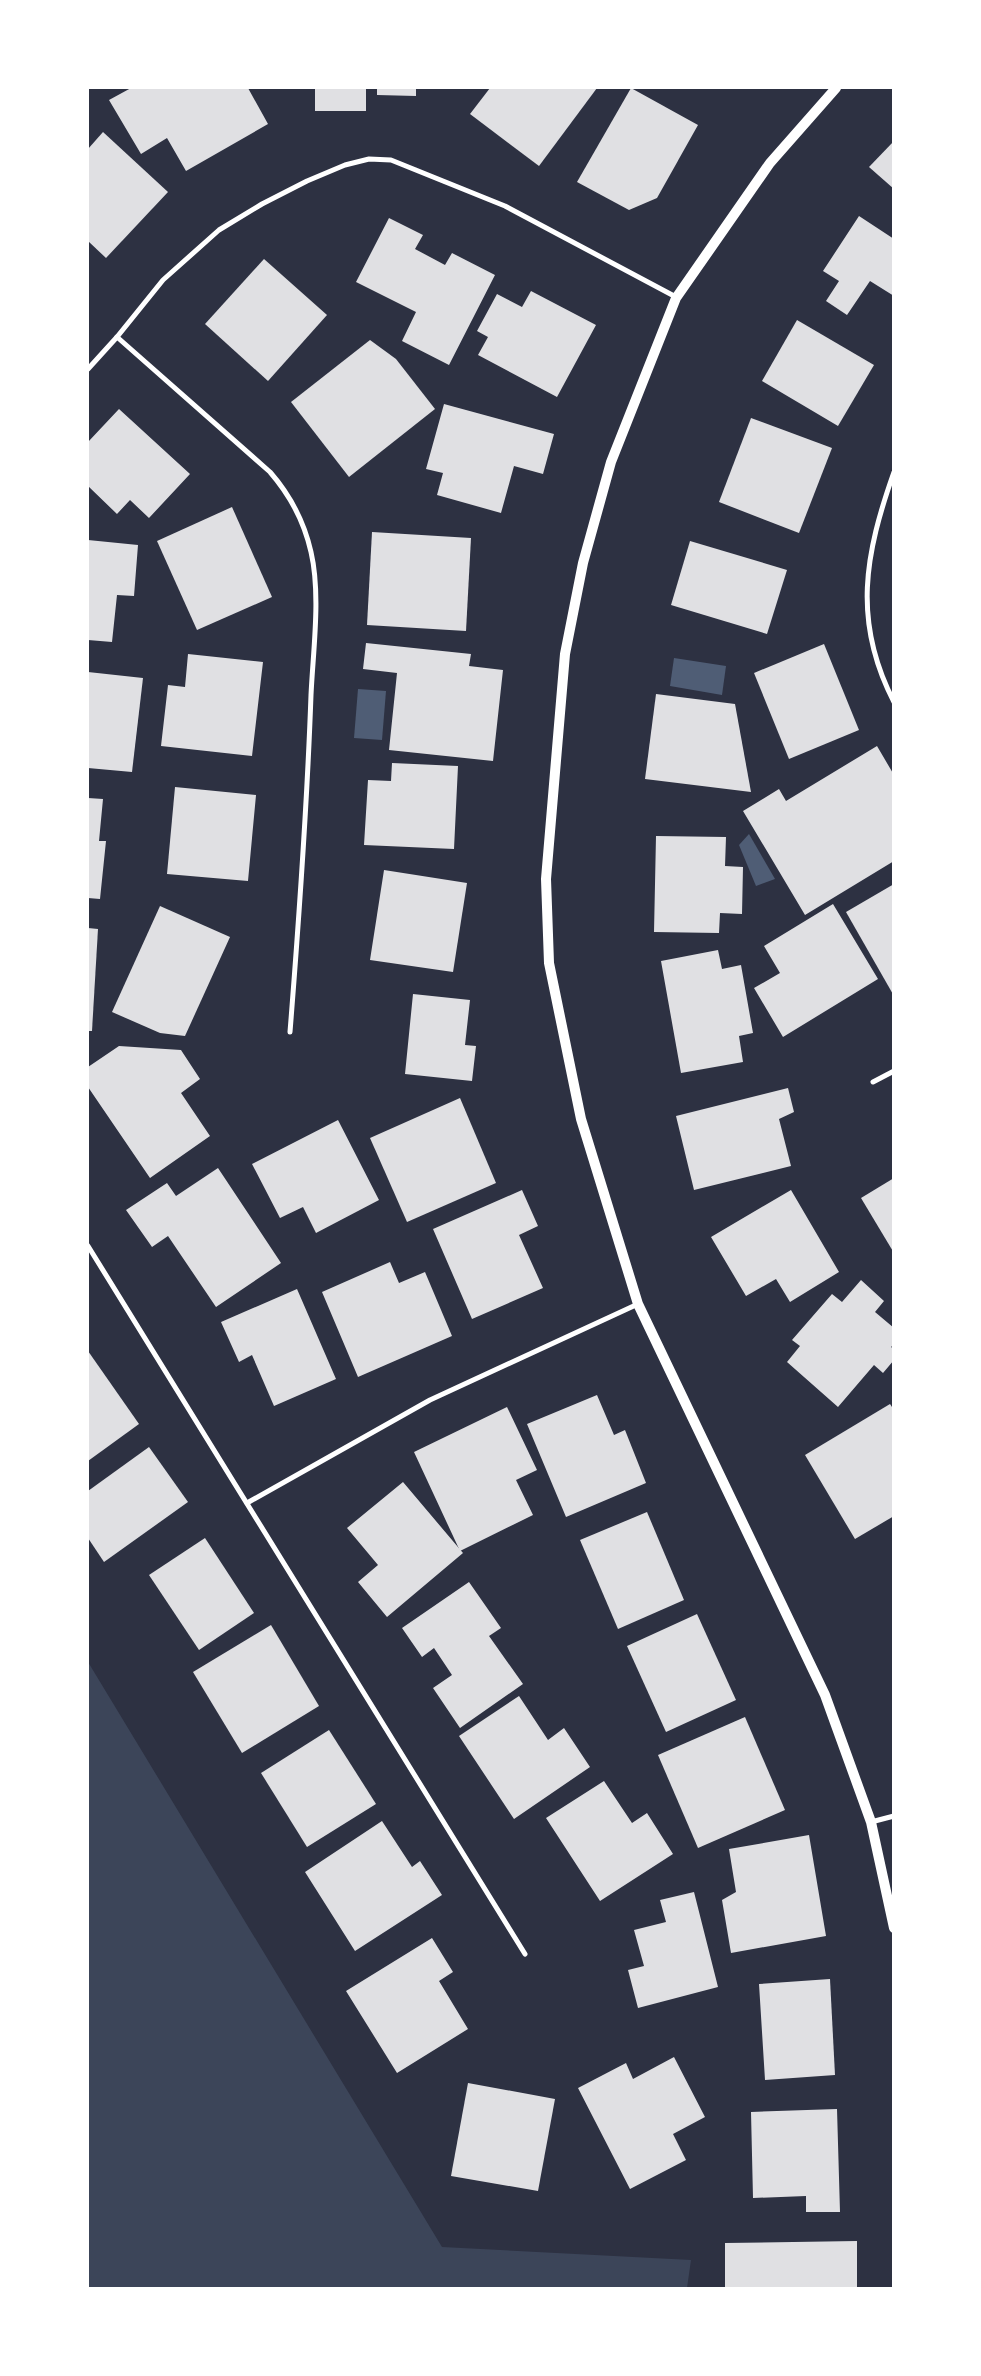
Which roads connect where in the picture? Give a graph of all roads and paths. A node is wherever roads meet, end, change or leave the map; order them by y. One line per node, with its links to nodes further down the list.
1 (836, 88): 2 (main road)
2 (676, 298): 3 (street); 11 (main road)
3 (117, 337): 4 (street); 7 (street)
4 (88, 369)
5 (894, 472): 6 (street)
6 (894, 702)
7 (290, 1032)
8 (894, 1071): 9 (street)
9 (873, 1082)
10 (88, 1246): 12 (street)
11 (638, 1304): 12 (street); 14 (main road)
12 (247, 1503): 16 (street)
13 (894, 1816): 14 (street)
14 (871, 1822): 15 (main road)
15 (894, 1928)
16 (525, 1954)

